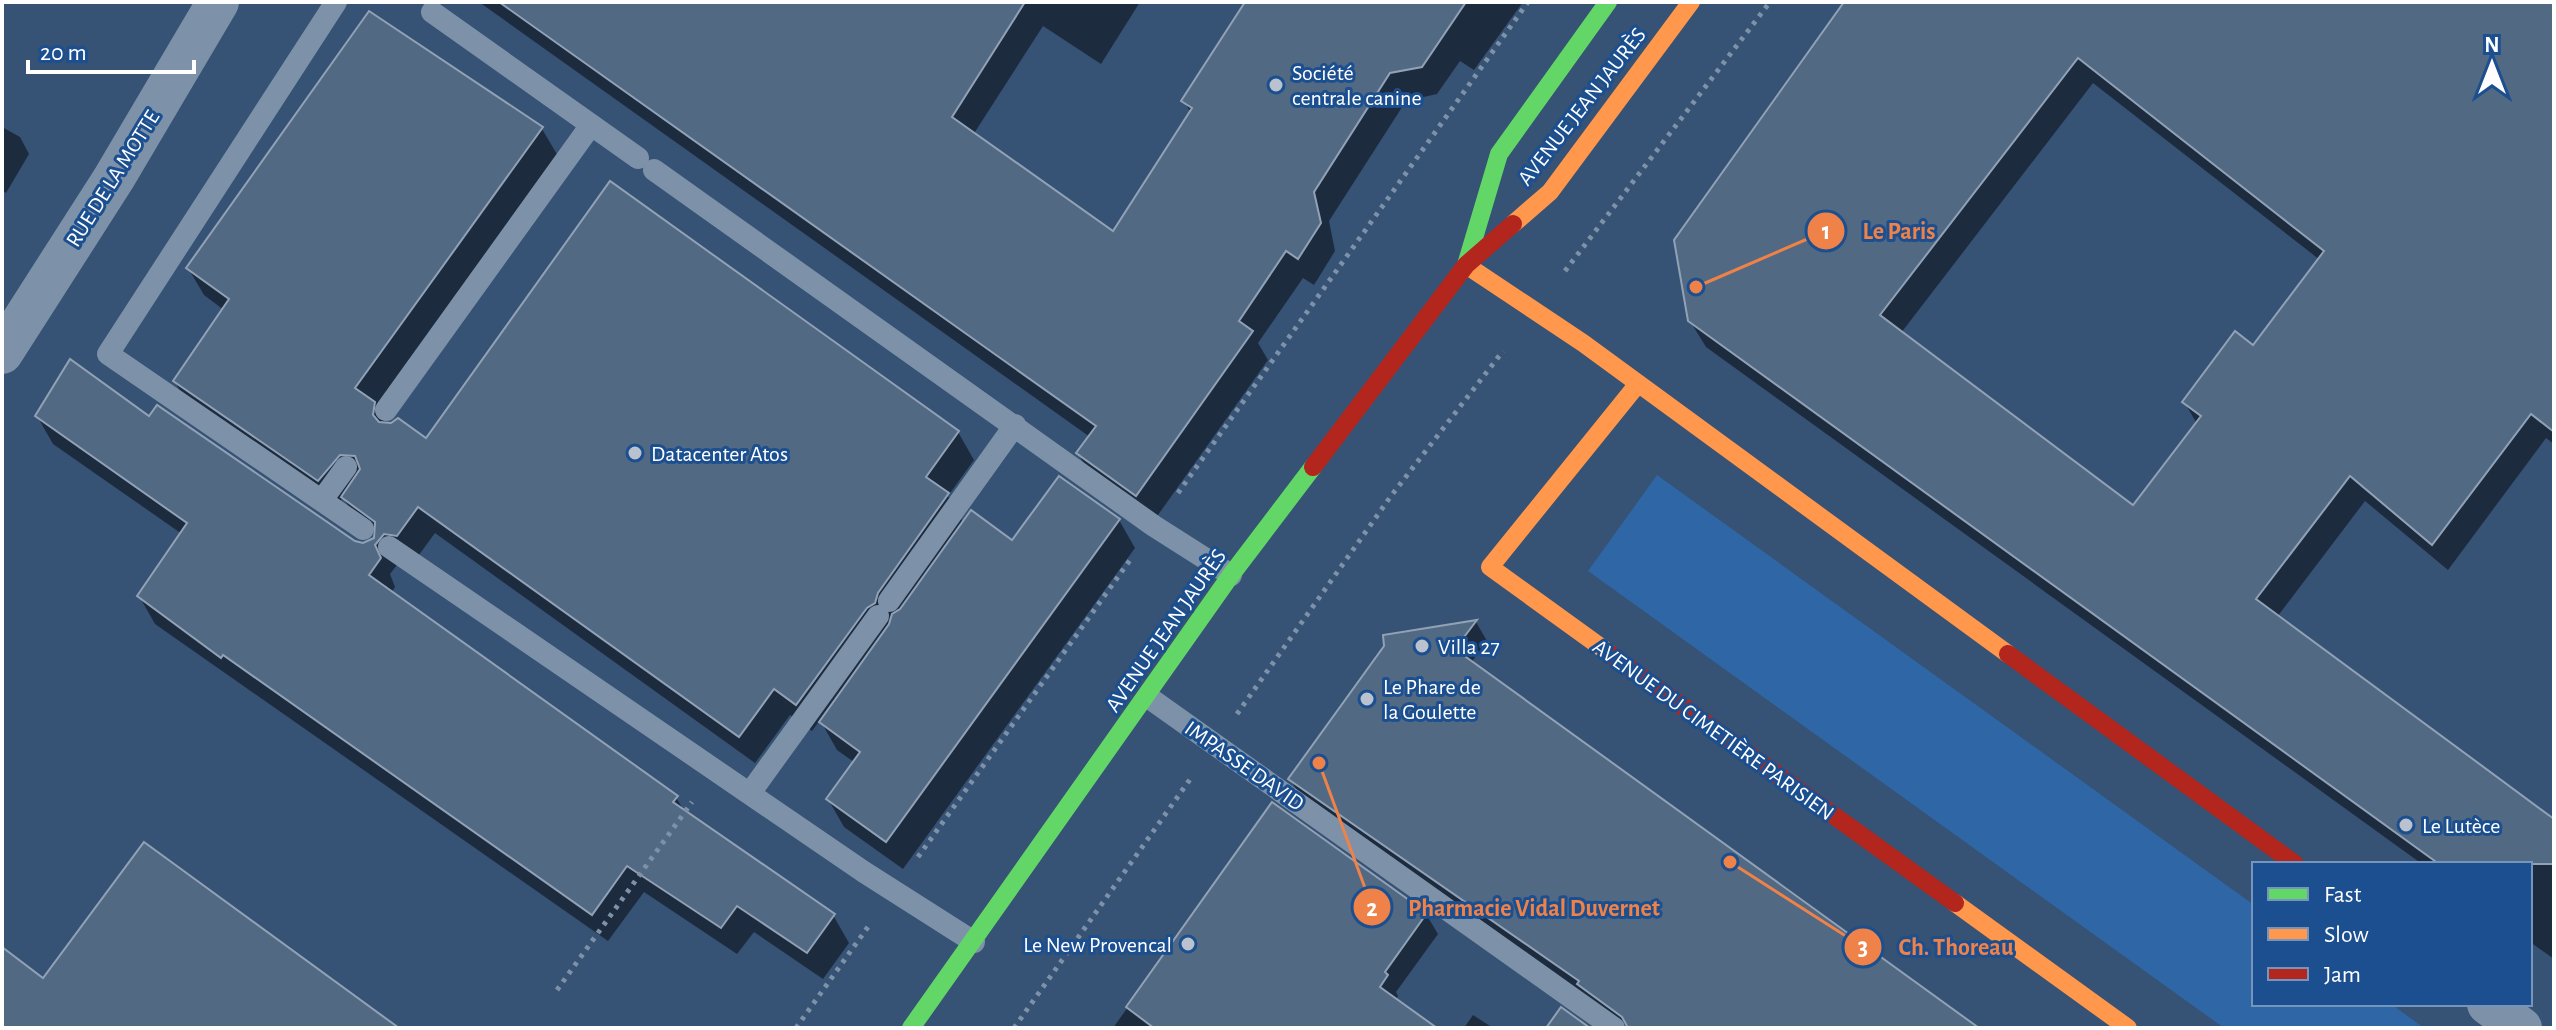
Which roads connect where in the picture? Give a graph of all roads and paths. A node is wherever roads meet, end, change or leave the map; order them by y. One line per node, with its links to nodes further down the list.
1 (218, 2): 10 (street, RUE DE LA MOTTE)
2 (336, 2): 15 (lane)
3 (1608, 2): 8 (street, AVENUE JEAN JAURÈS)
4 (1691, 2): 8 (street, AVENUE JEAN JAURÈS)
5 (1770, 2): 9 (path)
6 (432, 12): 7 (lane)
7 (591, 125): 12 (lane); 13 (lane)
8 (1466, 265): 9 (street); 18 (street, AVENUE JEAN JAURÈS)
9 (1534, 311): 11 (street); 20 (path)
10 (2, 353)
11 (1637, 385): 23 (street); 30 (street, AVENUE DU CIMETIÈRE PARISIEN)
12 (386, 410)
13 (1015, 425): 18 (lane); 22 (lane)
14 (346, 467): 15 (lane)
15 (322, 500): 16 (lane)
16 (363, 529)
17 (389, 547): 21 (lane)
18 (1231, 575): 19 (street, AVENUE JEAN JAURÈS)
19 (1148, 697): 20 (lane, IMPASSE DAVID); 24 (street, AVENUE JEAN JAURÈS)
20 (1216, 744): 28 (path); 29 (lane, IMPASSE DAVID)
21 (716, 770): 22 (lane); 25 (path)
22 (750, 793): 24 (lane)
23 (2292, 862)
24 (974, 942): 27 (street, AVENUE JEAN JAURÈS)
25 (557, 990)
26 (2491, 1006): 31 (street)
27 (911, 1028)
28 (1014, 1028)
29 (1614, 1028)
30 (2128, 1028)
31 (2521, 1028)

